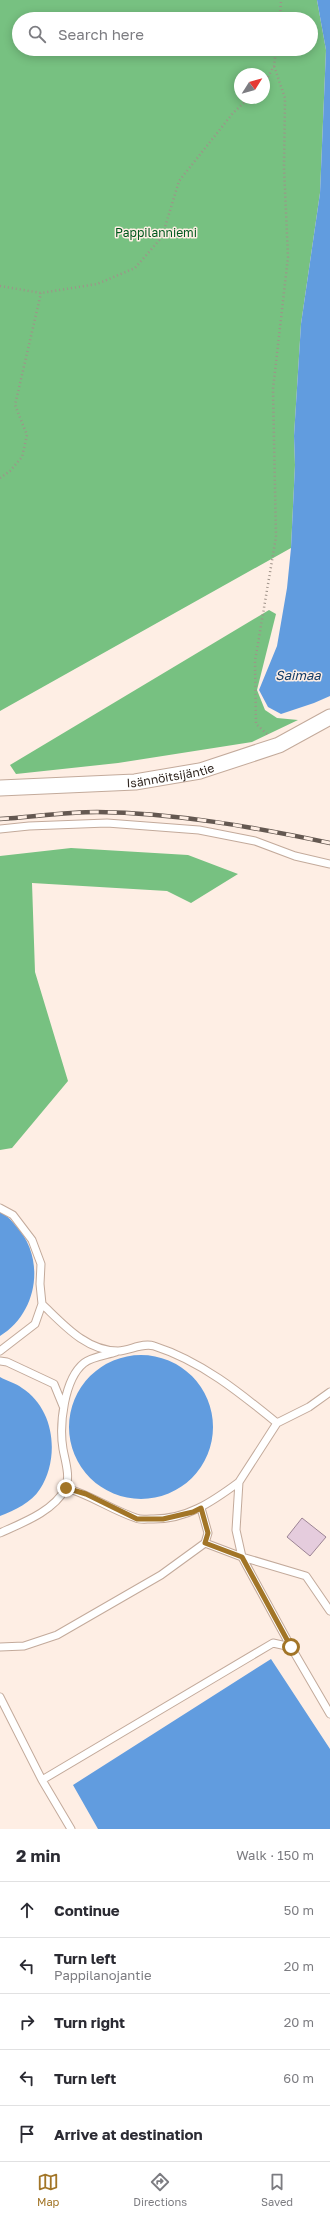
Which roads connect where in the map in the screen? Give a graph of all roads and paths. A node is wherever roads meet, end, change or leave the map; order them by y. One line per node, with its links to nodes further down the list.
1 (281, 0): 2 (path)
2 (280, 12)
3 (275, 56): 4 (path)
4 (274, 66): 5 (path); 11 (path)
5 (270, 73)
6 (243, 104): 8 (path)
7 (0, 286): 8 (path)
8 (41, 293): 9 (path)
9 (0, 478)
10 (330, 717): 11 (street, Isännöitsijäntie)
11 (279, 745): 12 (street, Isännöitsijäntie)
12 (0, 788)
13 (0, 829): 14 (lane)
14 (330, 864)
15 (0, 1208): 16 (lane)
16 (42, 1304): 17 (lane); 18 (lane)
17 (0, 1351)
18 (117, 1351): 21 (lane); 22 (lane)
19 (0, 1361): 21 (lane)
20 (330, 1392): 22 (lane)
21 (63, 1406): 24 (lane)
22 (277, 1423): 23 (lane)
23 (239, 1482): 25 (lane); 28 (lane)
24 (66, 1488): 25 (lane); 26 (lane)
25 (201, 1508): 27 (lane)
26 (0, 1532)
27 (205, 1543): 28 (lane); 30 (lane)
28 (242, 1557): 29 (lane); 31 (lane)
29 (330, 1611)
30 (0, 1646)
31 (291, 1647): 33 (lane); 34 (lane)
32 (0, 1697): 34 (lane)
33 (330, 1714)
34 (42, 1780): 35 (lane)
35 (71, 1829)

